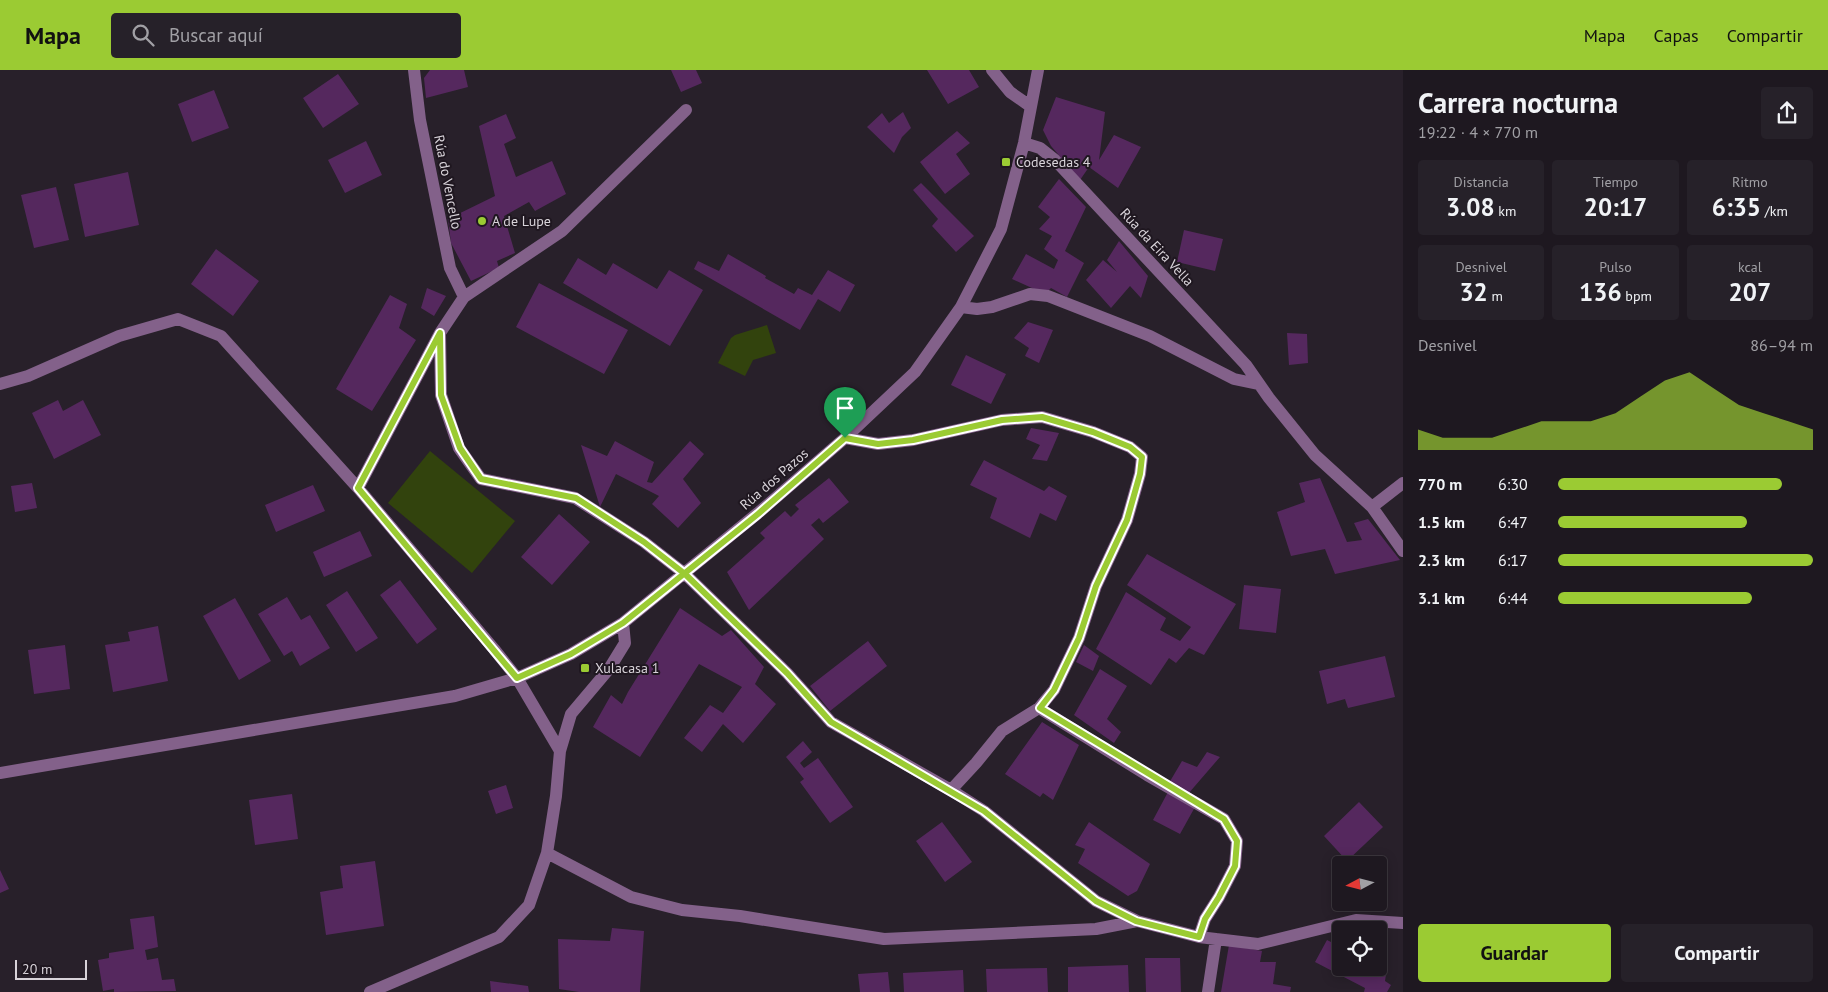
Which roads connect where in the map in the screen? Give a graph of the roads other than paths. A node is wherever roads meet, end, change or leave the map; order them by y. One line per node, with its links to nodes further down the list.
1 (414, 70): 7 (street, Rúa do Vencello)
2 (992, 70): 4 (street)
3 (1038, 70): 4 (street, Rúa dos Pazos)
4 (1030, 106): 6 (street, Rúa dos Pazos)
5 (686, 110): 7 (street)
6 (1024, 143): 8 (street, Rúa dos Pazos); 11 (street, Rúa da Eira Vella)
7 (464, 297): 9 (street)
8 (962, 307): 11 (street); 12 (street, Rúa dos Pazos)
9 (440, 333): 14 (street); 17 (street)
10 (0, 384): 14 (street)
11 (1258, 384): 15 (street, Rúa da Eira Vella)
12 (845, 438): 17 (street, Rúa dos Pazos); 20 (street)
13 (1403, 483): 15 (street)
14 (358, 488): 19 (street)
15 (1372, 507): 16 (street, Rúa da Eira Vella)
16 (1403, 551)
17 (685, 574): 18 (street, Rúa dos Pazos); 23 (street)
18 (623, 623): 19 (street, Rúa dos Pazos); 21 (street)
19 (517, 678): 21 (street); 22 (street, Rúa dos Pazos)
20 (1040, 708): 23 (street); 27 (street)
21 (560, 751): 24 (street)
22 (0, 773)
23 (951, 790): 25 (street)
24 (547, 853): 25 (street); 29 (street)
25 (1136, 921): 27 (street)
26 (1403, 922): 28 (street)
27 (1199, 937): 28 (street)
28 (1216, 939): 30 (street)
29 (370, 992)
30 (1208, 992)

